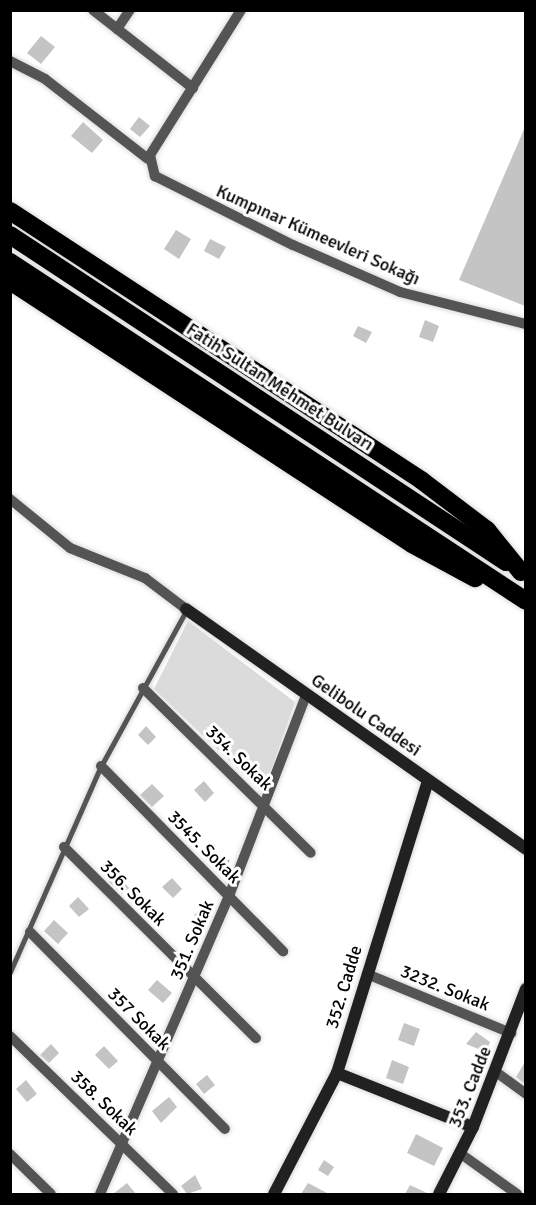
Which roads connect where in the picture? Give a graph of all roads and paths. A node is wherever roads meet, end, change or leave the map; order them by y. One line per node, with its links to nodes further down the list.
1 (93, 10): 4 (street)
2 (130, 10): 4 (street)
3 (241, 10): 6 (street)
4 (117, 29): 6 (street)
5 (10, 61): 7 (street, Kumpınar Kümeevleri Sokağı)
6 (193, 88): 7 (street)
7 (148, 159): 12 (street, Kumpınar Kümeevleri Sokağı)
8 (10, 211): 14 (highway)
9 (10, 235): 14 (highway, Fatih Sultan Mehmet Bulvarı)
10 (10, 262): 15 (highway)
11 (10, 281): 15 (highway)
12 (525, 324)
13 (10, 499): 17 (street)
14 (523, 573)
15 (508, 589): 16 (highway)
16 (525, 601)
17 (186, 609): 18 (lane); 19 (street, Gelibolu Caddesi)
18 (143, 688): 20 (lane); 22 (street, 354. Sokak)
19 (306, 695): 21 (street, Gelibolu Caddesi); 22 (street, 351. Sokak)
20 (101, 766): 23 (lane); 26 (street, 3545. Sokak)
21 (428, 781): 24 (street, Gelibolu Caddesi); 30 (street, 352. Cadde)
22 (266, 806): 25 (street, 354. Sokak); 26 (street, 351. Sokak)
23 (64, 847): 27 (lane); 31 (street, 356. Sokak)
24 (525, 849)
25 (311, 853)
26 (229, 896): 28 (street, 3545. Sokak); 31 (street, 351. Sokak)
27 (30, 932): 29 (lane); 36 (street, 357 Sokak)
28 (283, 951)
29 (10, 972)
30 (367, 974): 33 (street, 3232. Sokak); 38 (street, 352. Cadde)
31 (194, 977): 35 (street, 356. Sokak); 36 (street, 351. Sokak)
32 (525, 989): 33 (street, 353. Cadde)
33 (511, 1033): 37 (street, 353. Cadde)
34 (10, 1036): 42 (street, 358. Sokak)
35 (256, 1038)
36 (158, 1061): 41 (street, 357 Sokak); 42 (street, 351. Sokak)
37 (496, 1072): 39 (street); 40 (street, 353. Cadde)
38 (337, 1073): 40 (street); 48 (street, 352. Cadde)
39 (525, 1094)
40 (473, 1127): 43 (street, 353. Cadde)
41 (225, 1129)
42 (122, 1144): 46 (street, 351. Sokak); 47 (street, 358. Sokak)
43 (461, 1154): 49 (street, 353. Cadde); 50 (street)
44 (12, 1160): 45 (street)
45 (51, 1194)
46 (99, 1194)
47 (173, 1194)
48 (274, 1194)
49 (440, 1194)
50 (517, 1194)

